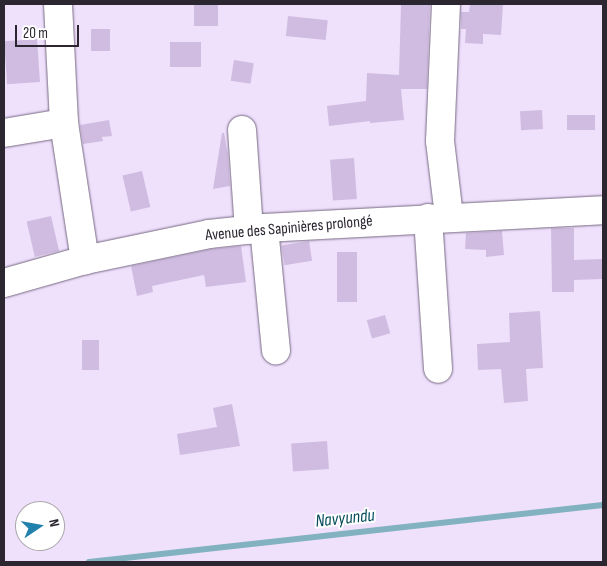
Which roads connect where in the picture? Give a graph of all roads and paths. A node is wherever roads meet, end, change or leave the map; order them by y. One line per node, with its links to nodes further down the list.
1 (58, 4): 3 (street)
2 (446, 4): 7 (street)
3 (64, 123): 5 (street); 9 (street)
4 (242, 130): 8 (street)
5 (4, 133)
6 (603, 210): 7 (street, Avenue des Sapinières prolongé)
7 (439, 218): 8 (street, Avenue des Sapinières prolongé); 12 (street)
8 (256, 229): 9 (street, Avenue des Sapinières prolongé); 11 (street)
9 (85, 260): 10 (street, Avenue des Sapinières prolongé)
10 (4, 283)
11 (276, 350)
12 (438, 369)

